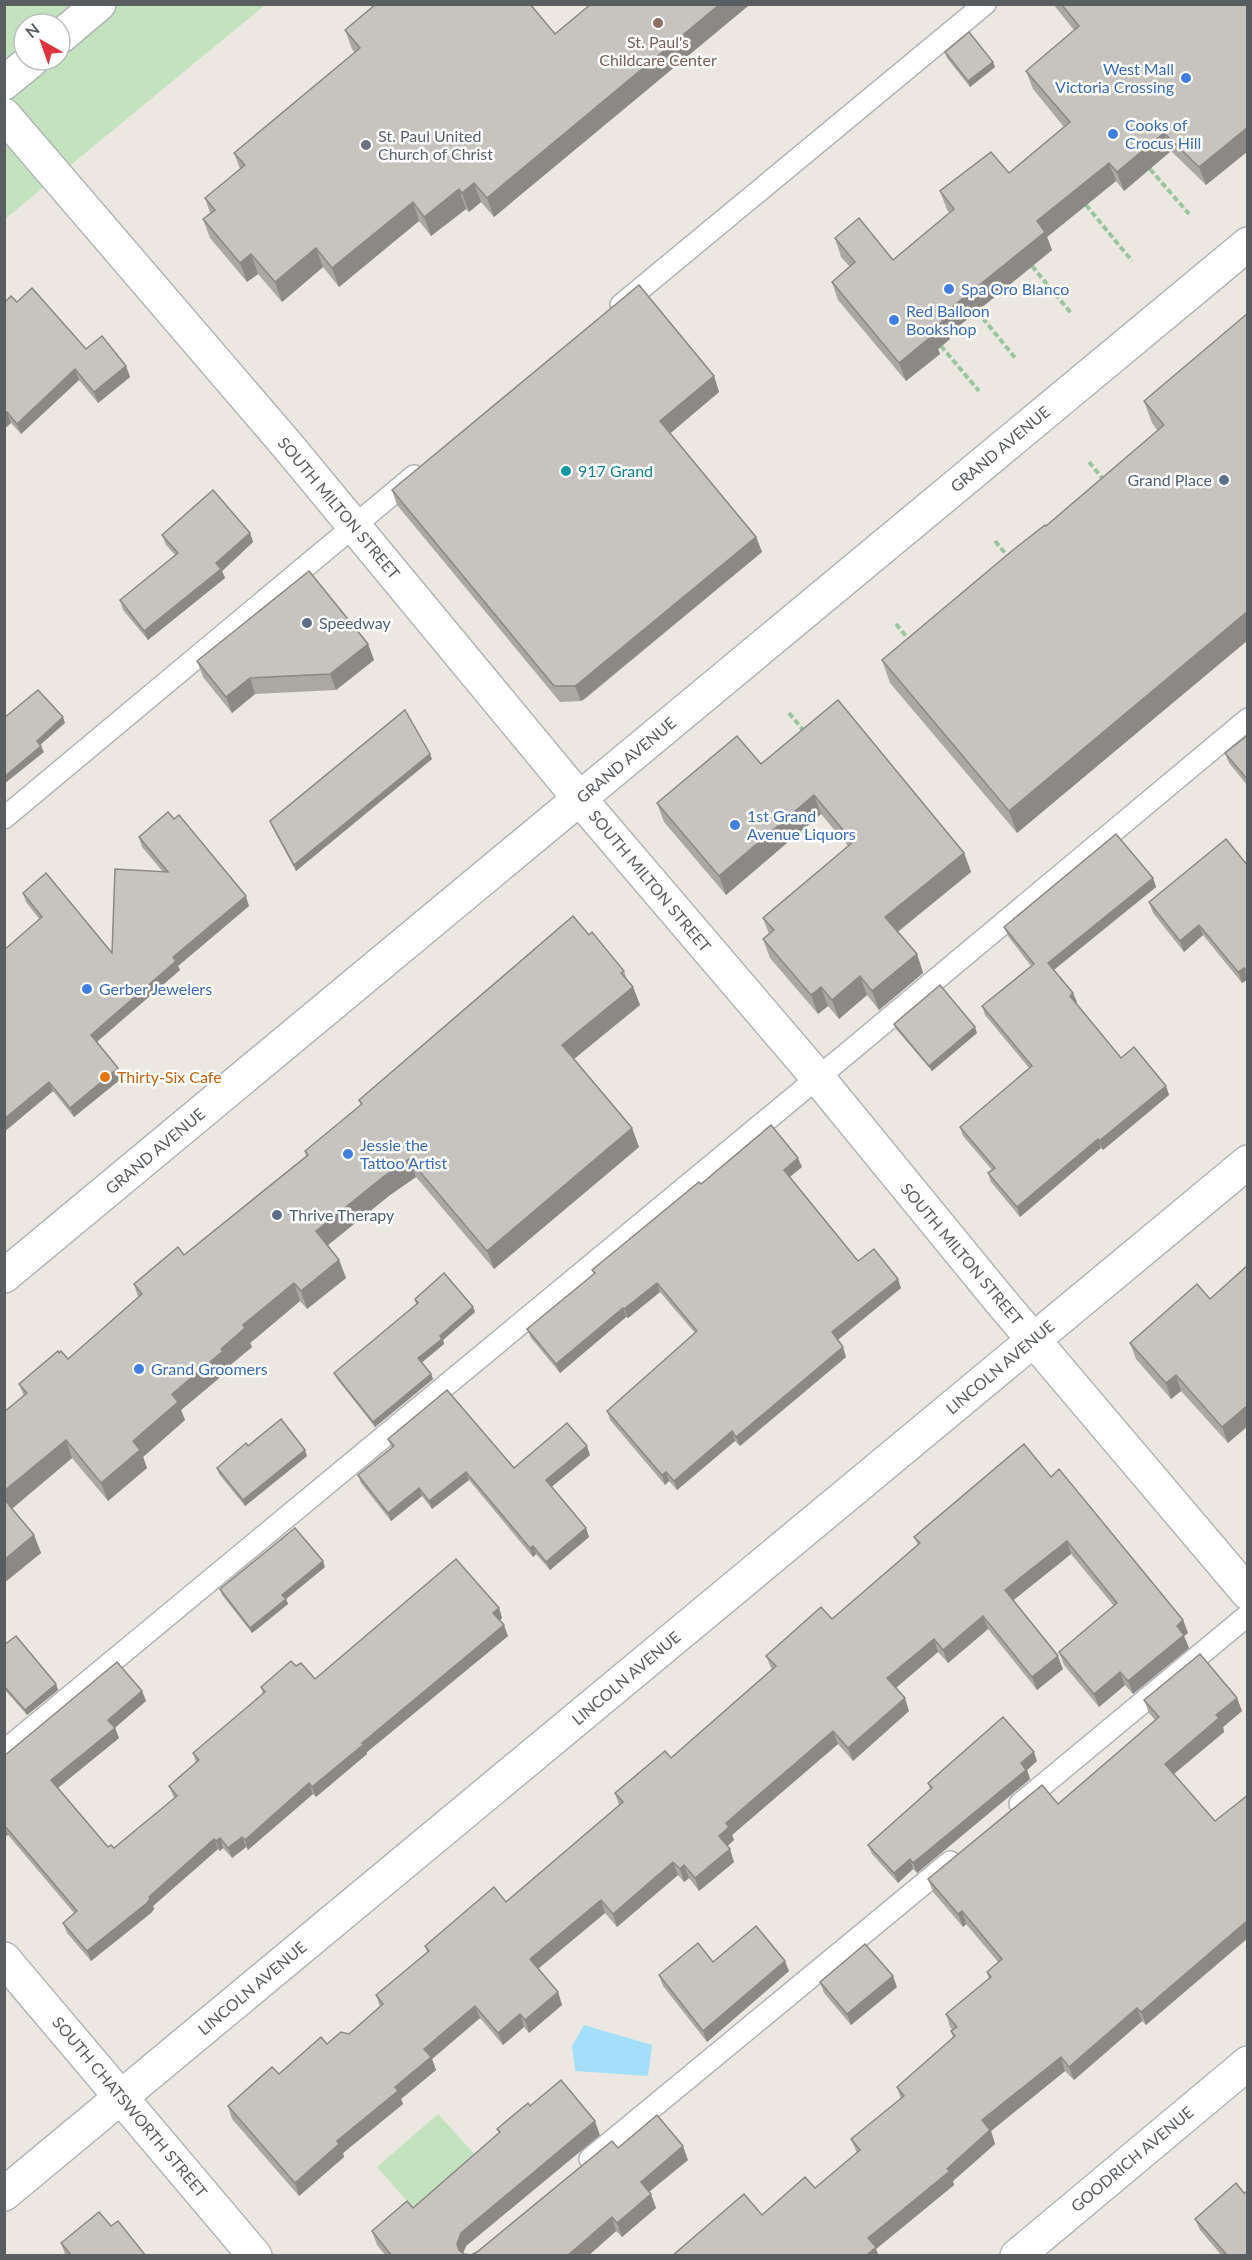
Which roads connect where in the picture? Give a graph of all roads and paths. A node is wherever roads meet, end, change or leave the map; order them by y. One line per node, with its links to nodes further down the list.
1 (99, 4): 3 (street)
2 (985, 4): 15 (lane)
3 (72, 27)
4 (17, 72): 5 (street)
5 (4, 83)
6 (4, 116): 22 (street, SOUTH MILTON STREET)
7 (1150, 169): 9 (path)
8 (1086, 205): 11 (path)
9 (1189, 214)
10 (1248, 244): 30 (street, GRAND AVENUE)
11 (1132, 261)
12 (1032, 266): 14 (path)
13 (977, 311): 17 (path)
14 (1071, 313)
15 (609, 315)
16 (941, 346): 18 (path)
17 (1016, 359)
18 (979, 391)
19 (1089, 462): 21 (path)
20 (429, 464): 22 (lane)
21 (1109, 487)
22 (353, 525): 30 (street, SOUTH MILTON STREET); 31 (lane)
23 (995, 541): 24 (path)
24 (1015, 565)
25 (896, 624): 26 (path)
26 (916, 648)
27 (789, 713): 29 (path)
28 (1248, 719): 32 (lane)
29 (808, 736)
30 (579, 798): 32 (street, SOUTH MILTON STREET); 34 (street, GRAND AVENUE)
31 (4, 818)
32 (818, 1078): 35 (street, SOUTH MILTON STREET); 38 (lane)
33 (1248, 1162): 35 (street, LINCOLN AVENUE)
34 (4, 1276)
35 (1034, 1340): 36 (street, SOUTH MILTON STREET); 43 (street, LINCOLN AVENUE)
36 (1248, 1593)
37 (1248, 1615): 39 (lane)
38 (4, 1751)
39 (1009, 1813)
40 (963, 1851): 44 (lane)
41 (4, 1959): 43 (street, SOUTH CHATSWORTH STREET)
42 (1248, 2063): 47 (street, GOODRICH AVENUE)
43 (121, 2097): 45 (street, LINCOLN AVENUE); 46 (street, SOUTH CHATSWORTH STREET)
44 (575, 2172)
45 (4, 2194)
46 (255, 2256)
47 (1017, 2256)

